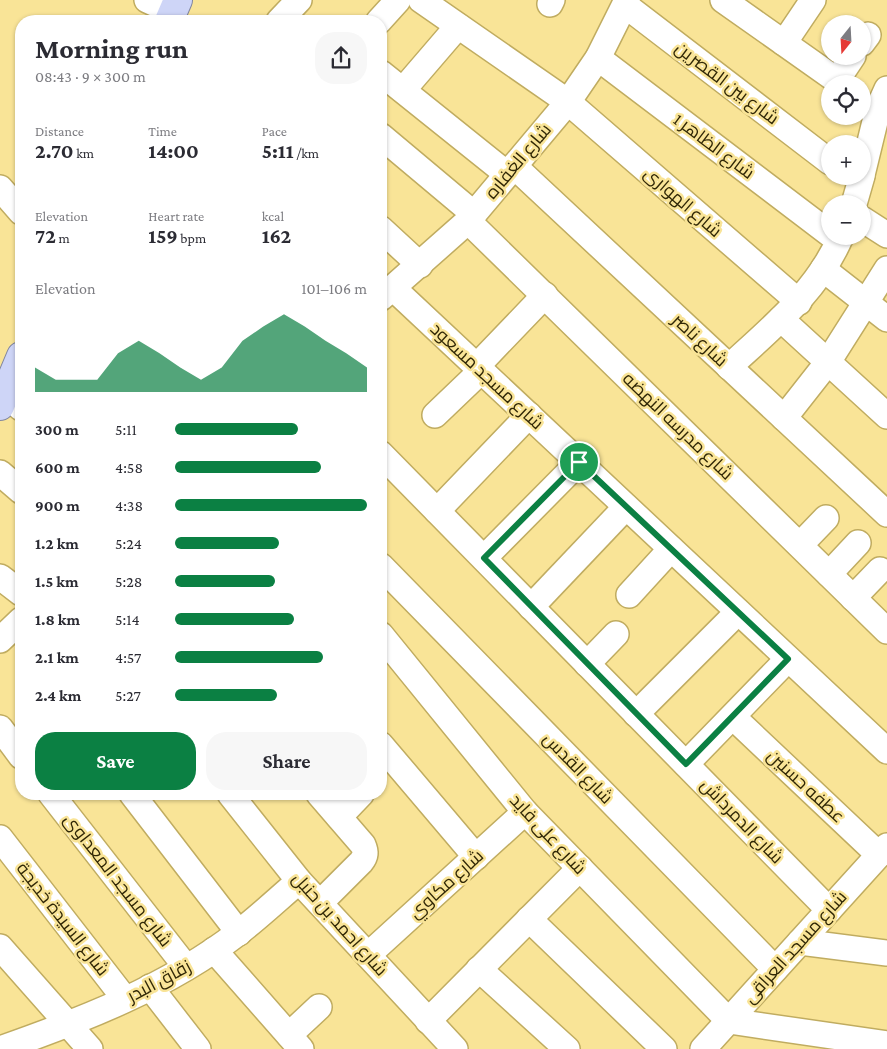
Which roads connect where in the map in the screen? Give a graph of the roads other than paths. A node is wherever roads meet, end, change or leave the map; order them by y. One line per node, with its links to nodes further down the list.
1 (148, 0): 7 (street)
2 (398, 0): 8 (street)
3 (421, 0): 9 (street, شارع الهوارى)
4 (814, 0): 10 (street)
5 (726, 1): 10 (street)
6 (626, 2): 11 (street, شارع الغفاره); 19 (street, شارع بين القصرين)
7 (173, 11)
8 (384, 15)
9 (458, 26): 14 (street); 15 (street, شارع الهوارى)
10 (784, 43): 12 (street)
11 (598, 58): 15 (street, شارع الغفاره); 25 (street, شارع الظاهر 1)
12 (829, 75)
13 (387, 78): 14 (street, شارع ناصر)
14 (403, 90): 20 (street, شارع ناصر)
15 (568, 102): 20 (street, شارع الغفاره); 34 (street, شارع الهوارى)
16 (879, 103): 17 (street)
17 (871, 135)
18 (387, 141): 23 (street, شارع مدرسه النهضه)
19 (821, 155)
20 (510, 170): 23 (street, شارع الغفاره); 39 (street, شارع ناصر)
21 (0, 188): 22 (street)
22 (15, 205)
23 (471, 217): 29 (street, شارع الغفاره); 33 (street, شارع مدرسه النهضه)
24 (871, 225): 27 (street)
25 (821, 226)
26 (387, 235): 29 (street)
27 (887, 235)
28 (833, 245): 30 (street)
29 (420, 265): 32 (street, شارع الغفاره)
30 (823, 268): 34 (street); 35 (street)
31 (887, 269): 35 (street)
32 (387, 293): 40 (street, شارع مسجد مسعود)
33 (545, 296): 40 (street); 56 (street, شارع مدرسه النهضه)
34 (799, 302): 36 (street)
35 (866, 303): 37 (street); 38 (street)
36 (781, 319): 38 (street); 39 (street)
37 (887, 319)
38 (828, 362): 45 (street); 46 (street)
39 (729, 367): 46 (street, شارع ناصر)
40 (479, 369): 43 (street); 44 (street, شارع مسجد مسعود)
41 (15, 374): 42 (main road)
42 (7, 397)
43 (435, 415)
44 (529, 415): 48 (street, شارع مسجد مسعود); 52 (street)
45 (887, 416)
46 (784, 418): 53 (street, شارع ناصر)
47 (387, 460): 52 (street, شارع الدمرداش)
48 (579, 462): 51 (street, شارع مسجد مسعود); 58 (street)
49 (0, 473): 50 (street)
50 (15, 486)
51 (626, 507): 57 (street, شارع مسجد مسعود); 66 (street)
52 (437, 511): 58 (street, شارع الدمرداش)
53 (887, 514)
54 (826, 518): 56 (street)
55 (858, 544): 61 (street)
56 (800, 545): 61 (street, شارع مدرسه النهضه)
57 (671, 549): 64 (street); 67 (street, شارع مسجد مسعود)
58 (484, 558): 66 (street, شارع الدمرداش)
59 (880, 570): 65 (street)
60 (387, 572): 103 (street, شارع القدس)
61 (829, 574): 65 (street, شارع مدرسه النهضه)
62 (0, 577): 63 (street)
63 (15, 588)
64 (629, 595)
65 (853, 598): 68 (street, شارع مدرسه النهضه)
66 (531, 607): 72 (street, شارع الدمرداش)
67 (738, 612): 71 (street, شارع مسجد مسعود); 73 (street)
68 (887, 631)
69 (616, 634): 72 (street)
70 (387, 642): 85 (street, شارع على فايد)
71 (788, 659): 74 (street); 77 (street, شارع مسجد مسعود)
72 (588, 664): 73 (street, شارع الدمرداش)
73 (636, 714): 79 (street, شارع الدمرداش)
74 (732, 717): 79 (street); 89 (street, عطفه حسنين)
75 (0, 728): 76 (street)
76 (15, 748)
77 (887, 752)
78 (387, 761): 88 (street)
79 (686, 764): 93 (street, شارع الدمرداش)
80 (56, 800): 101 (street, شارع مسجد المعداوى)
81 (137, 800): 95 (street)
82 (235, 800): 91 (street, شارع احمد بن حنبل)
83 (324, 800): 86 (street)
84 (355, 800): 86 (street)
85 (525, 812): 88 (street, شارع مكاوي); 90 (street, شارع على فايد)
86 (339, 817): 92 (street)
87 (0, 838): 105 (street, شارع السيدة خديجة)
88 (476, 857): 100 (street, شارع مكاوي)
89 (884, 859): 93 (street, شارع مسجد العراقى)
90 (580, 868): 94 (street); 107 (street, شارع على فايد)
91 (299, 881): 92 (street, شارع احمد بن حنبل); 95 (street, زقاق البدر)
92 (320, 903): 100 (street, شارع احمد بن حنبل)
93 (829, 910): 96 (street, شارع مسجد العراقى)
94 (529, 919): 102 (street); 117 (street)
95 (238, 933): 98 (street, زقاق البدر)
96 (800, 942): 99 (street); 103 (street, شارع مسجد العراقى)
97 (0, 947): 109 (street)
98 (214, 950): 101 (street, زقاق البدر); 110 (street)
99 (887, 953)
100 (368, 955): 108 (street, شارع احمد بن حنبل)
101 (186, 967): 104 (street, زقاق البدر)
102 (479, 969): 108 (street); 116 (street)
103 (775, 969): 107 (street, شارع مسجد العراقى)
104 (150, 987): 105 (street, زقاق البدر); 114 (street)
105 (125, 999): 109 (street, زقاق البدر)
106 (319, 1007): 110 (street)
107 (729, 1020): 111 (street); 118 (street, شارع مسجد العراقى)
108 (428, 1021): 115 (street, شارع احمد بن حنبل)
109 (68, 1025): 112 (street, زقاق البدر); 113 (street)
110 (295, 1042)
111 (887, 1044)
112 (0, 1049)
113 (90, 1049)
114 (198, 1049)
115 (454, 1049)
116 (567, 1049)
117 (664, 1049)
118 (703, 1049)

